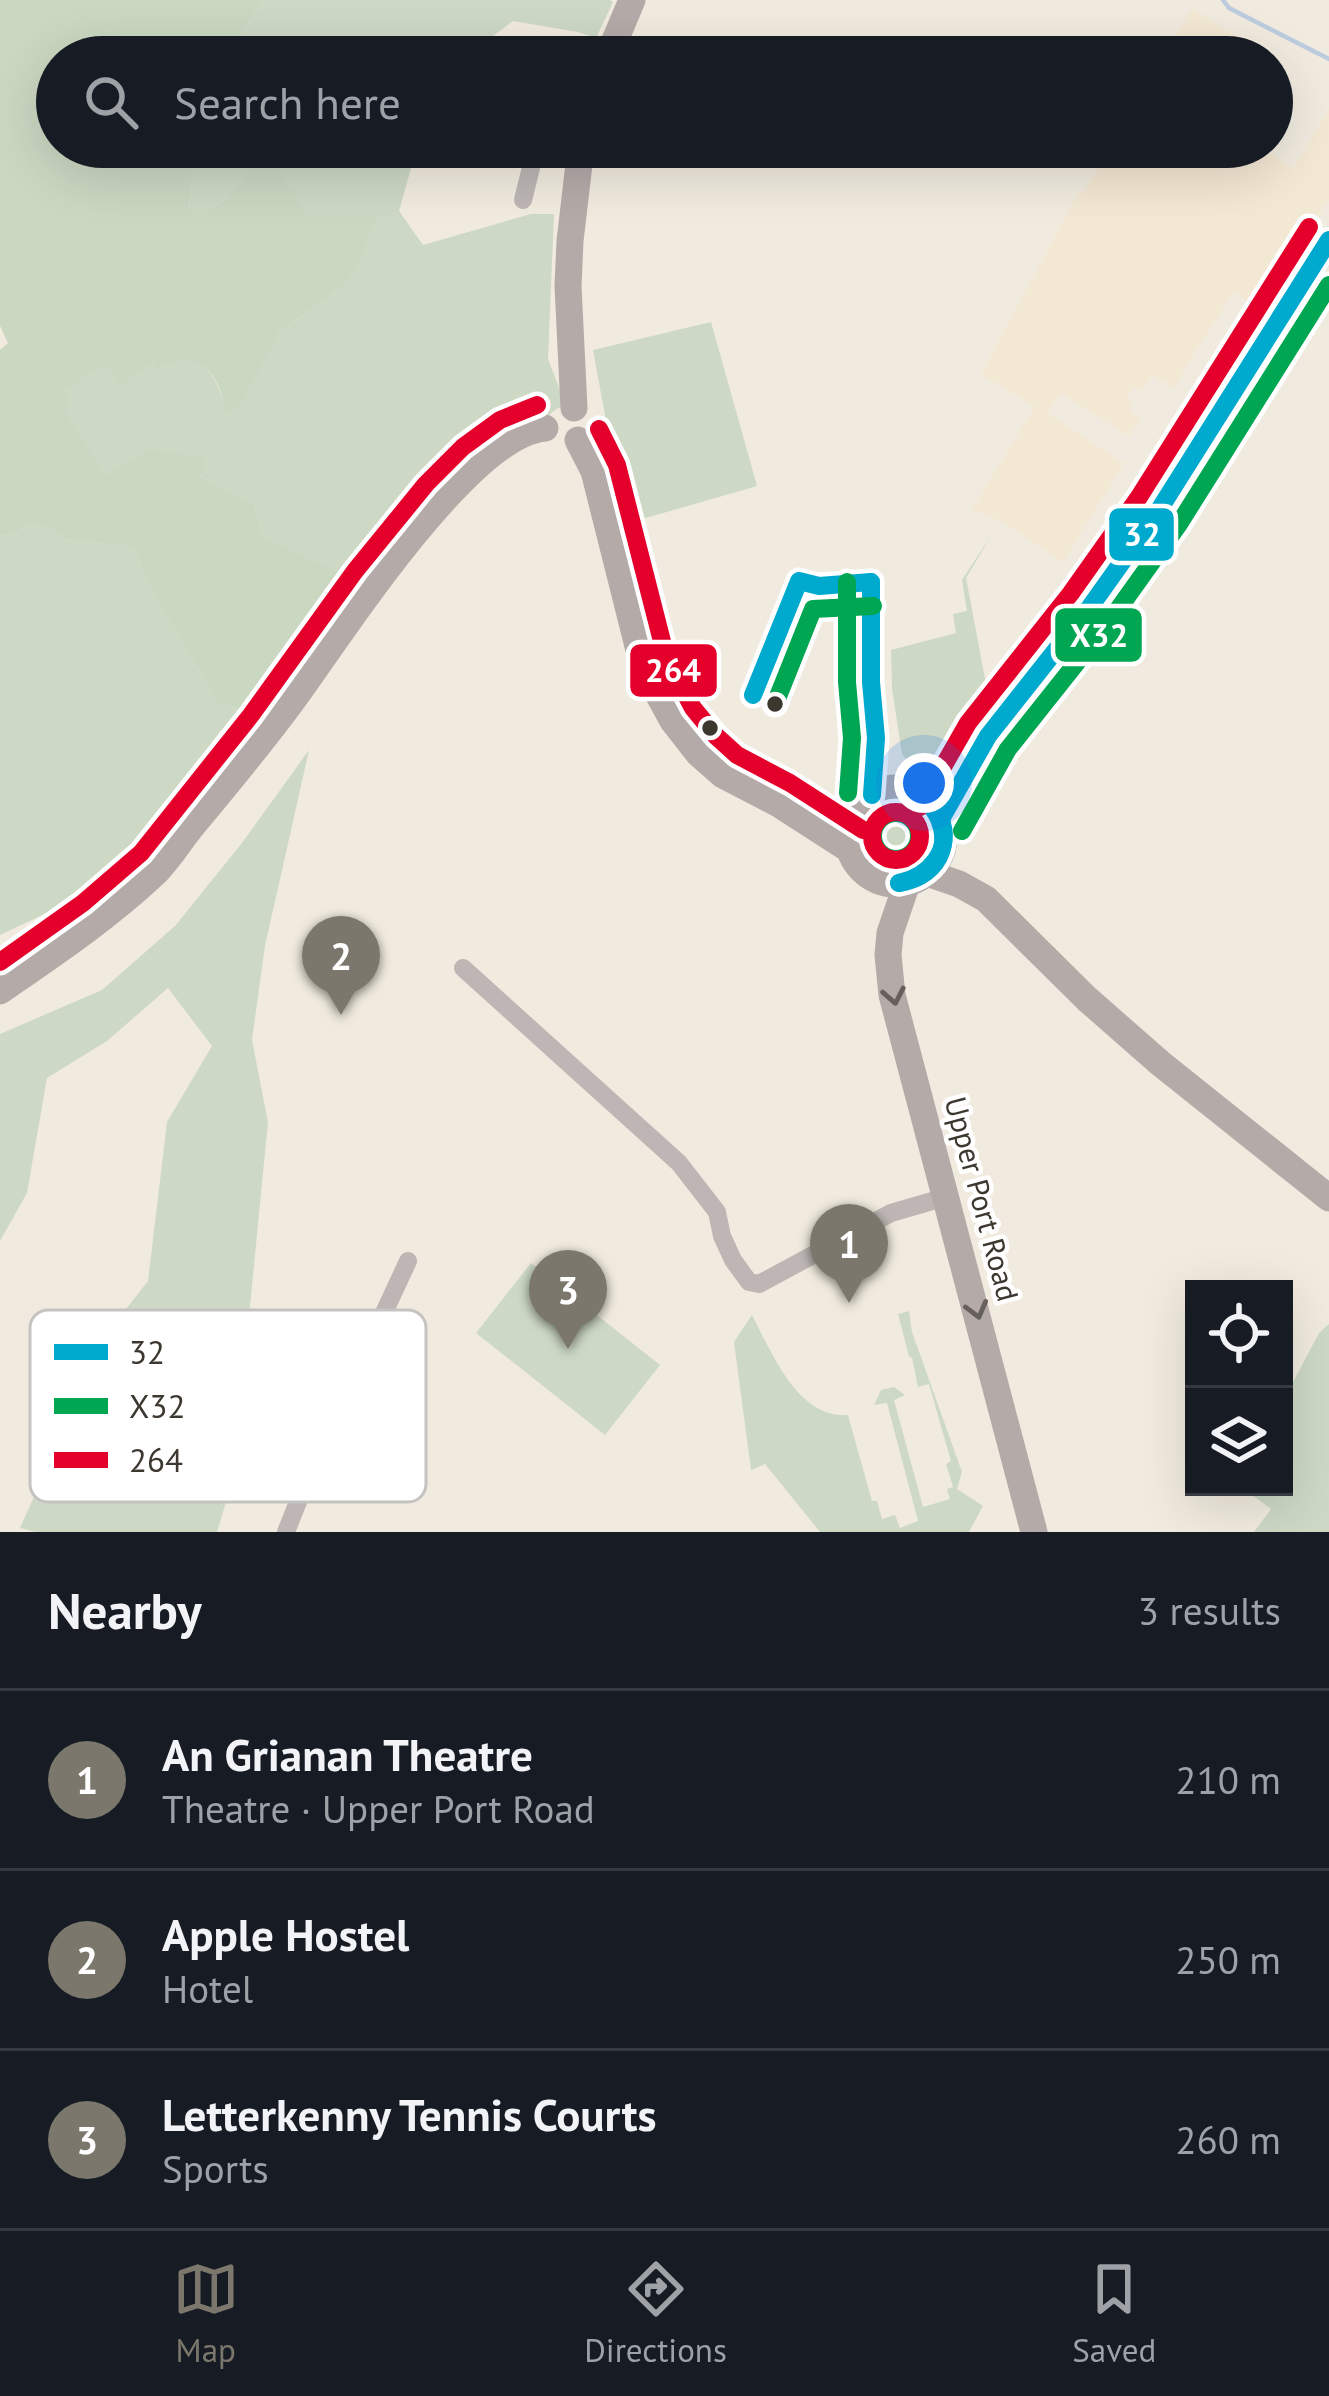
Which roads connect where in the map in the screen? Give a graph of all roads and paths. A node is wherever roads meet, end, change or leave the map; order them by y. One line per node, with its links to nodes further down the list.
1 (632, 0): 2 (main road)
2 (617, 36)
3 (531, 168): 5 (street)
4 (579, 168): 7 (main road)
5 (523, 200)
6 (1329, 240): 10 (main road)
7 (574, 408): 8 (main road); 9 (main road)
8 (545, 428): 9 (main road); 19 (main road)
9 (578, 440): 12 (main road)
10 (988, 736): 11 (main road); 14 (main road)
11 (913, 791): 13 (main road); 14 (main road)
12 (777, 803): 13 (main road); 15 (main road)
13 (860, 805): 15 (main road)
14 (942, 828): 16 (main road); 17 (main road)
15 (850, 850): 16 (main road)
16 (917, 878): 17 (main road); 20 (main road, Upper Port Road, one-way to 20)
17 (986, 899): 21 (main road)
18 (464, 968): 20 (street)
19 (0, 991)
20 (946, 1197): 26 (main road, Upper Port Road, one-way to 26)
21 (1329, 1198)
22 (408, 1261): 23 (street)
23 (385, 1310)
24 (298, 1502): 25 (street)
25 (286, 1532)
26 (1034, 1532)

